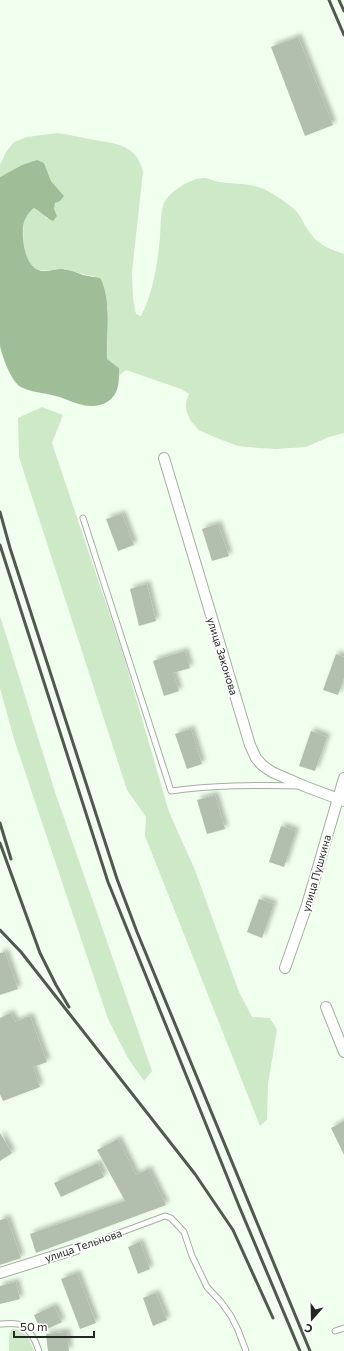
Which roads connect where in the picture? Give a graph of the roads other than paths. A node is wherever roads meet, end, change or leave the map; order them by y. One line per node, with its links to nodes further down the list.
1 (164, 458): 4 (street, улица Законова)
2 (83, 518): 4 (lane)
3 (344, 778): 5 (street, улица Пушкина)
4 (304, 786): 5 (street, улица Законова)
5 (341, 800): 6 (street, улица Пушкина)
6 (285, 968)
7 (326, 1006): 8 (street)
8 (344, 1052)
9 (76, 1249): 10 (street, улица Тельнова); 15 (lane, улица Тельнова)
10 (0, 1273)
11 (0, 1324): 14 (lane)
12 (344, 1328): 13 (lane)
13 (335, 1331)
14 (39, 1351)
15 (246, 1351)

